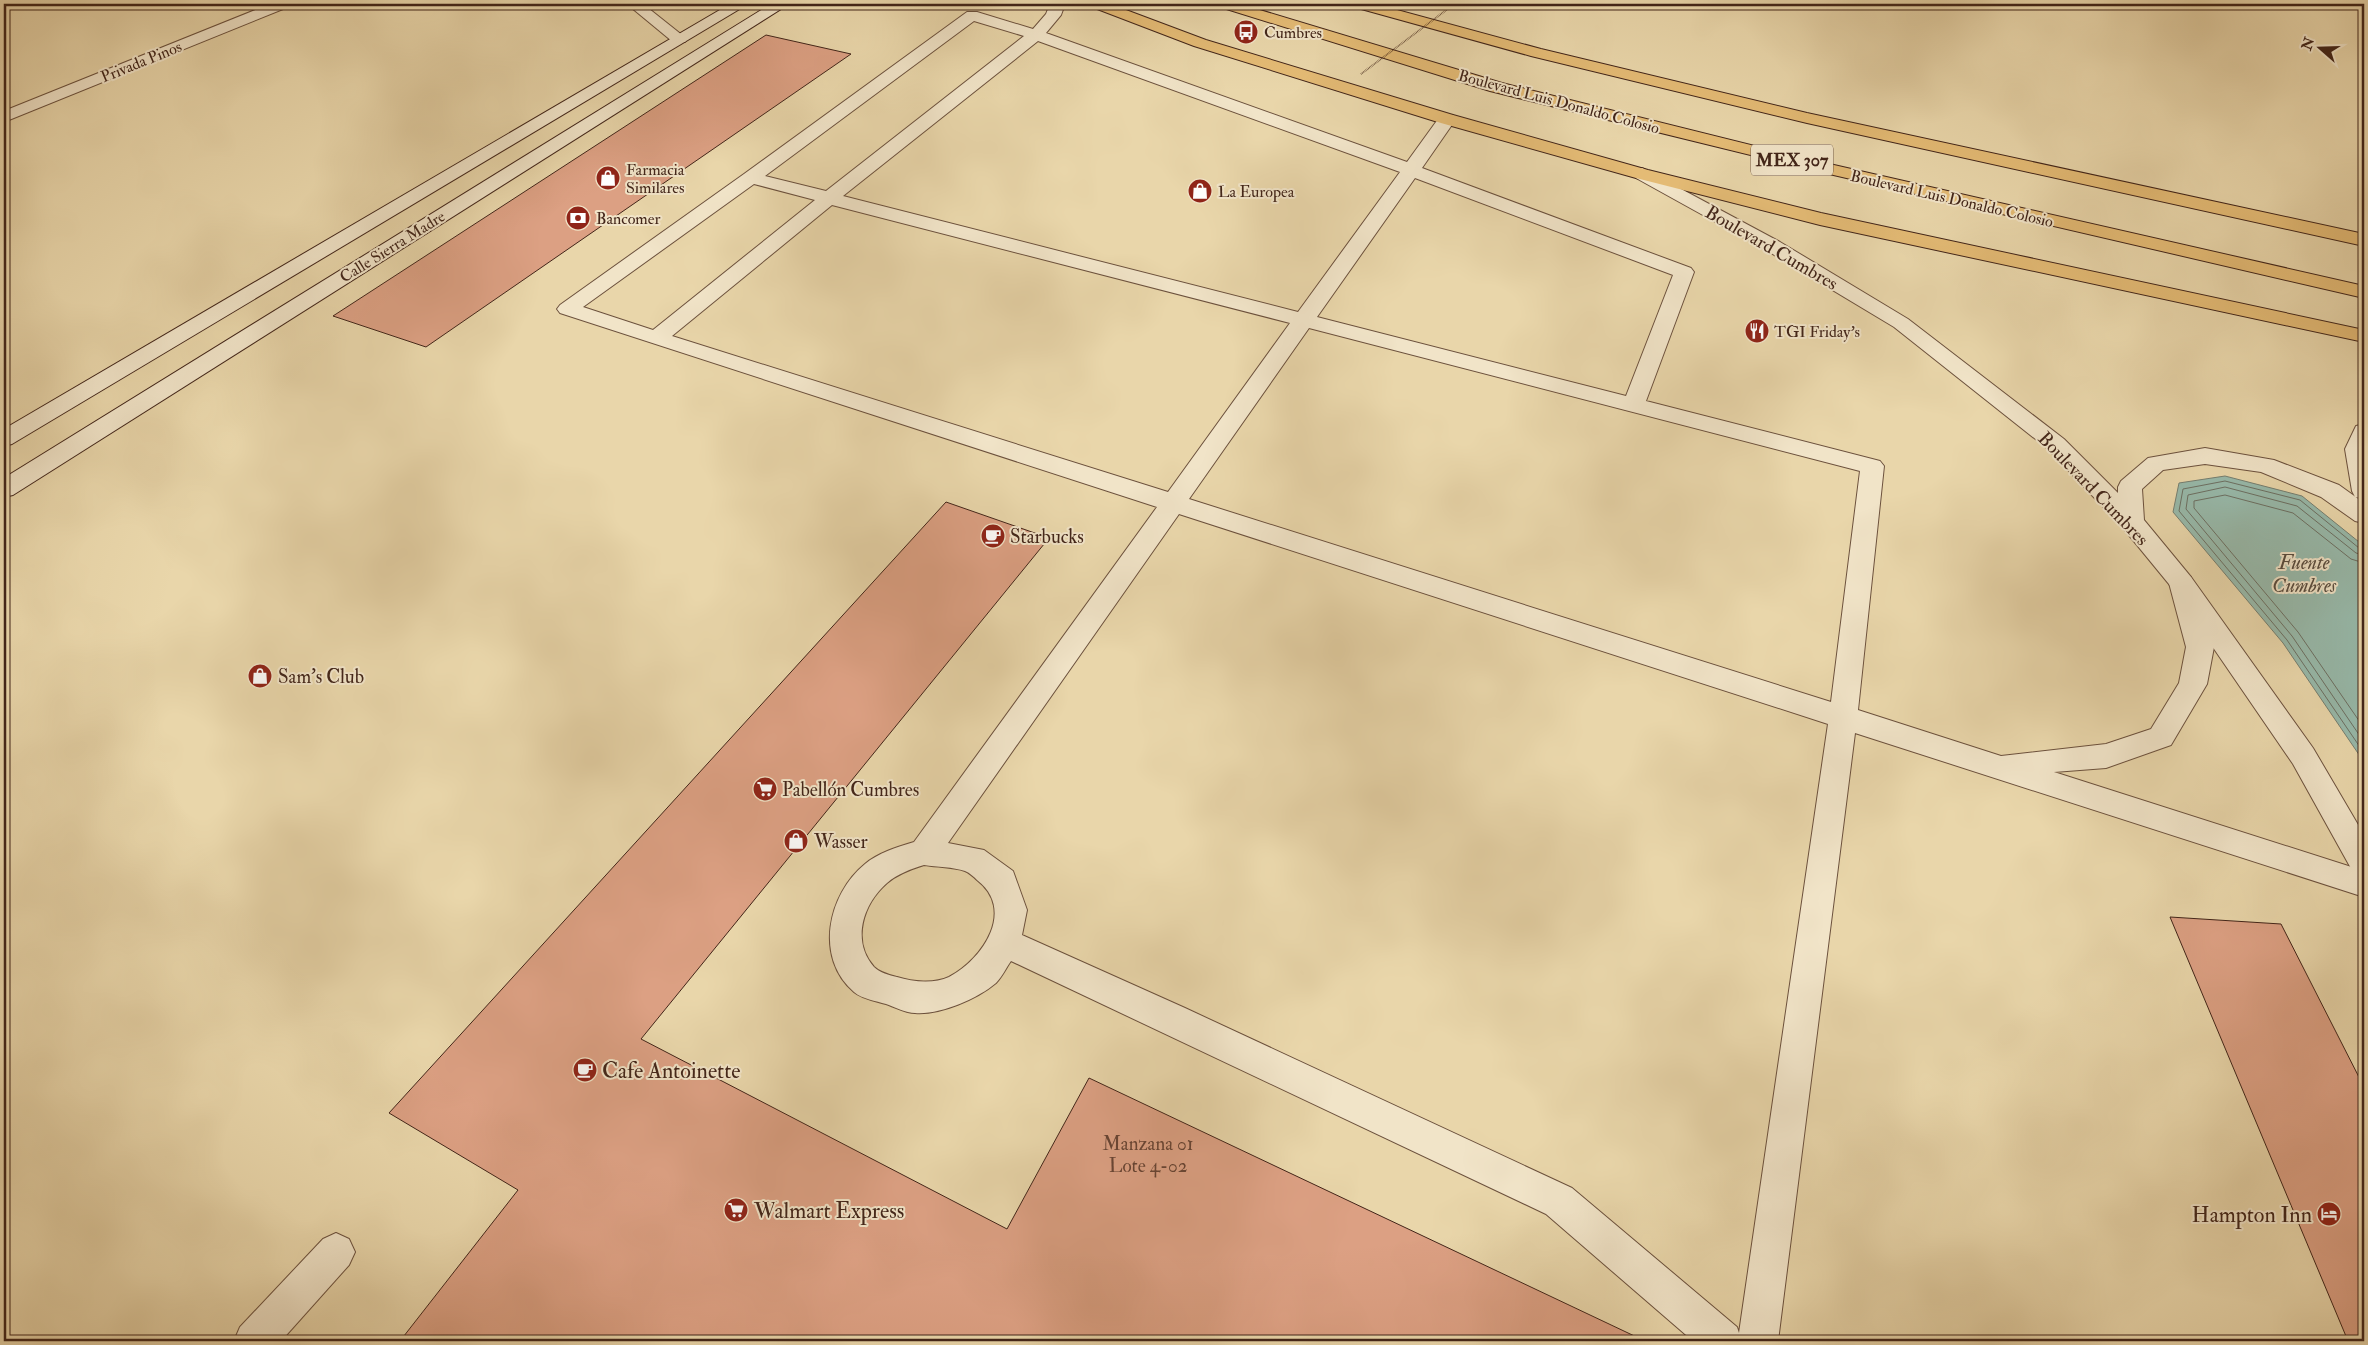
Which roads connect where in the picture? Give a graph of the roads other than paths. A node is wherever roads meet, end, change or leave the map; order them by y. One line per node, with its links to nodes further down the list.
1 (634, 4): 10 (main road)
2 (740, 4): 10 (main road, Calle Sierra Madre)
3 (781, 4): 25 (main road, Calle Sierra Madre)
4 (1058, 4): 9 (main road)
5 (1097, 4): 12 (main road)
6 (1225, 4): 18 (main road, Boulevard Luis Donaldo Colosio / MEX 307)
7 (1358, 4): 17 (main road, MEX 307)
8 (278, 6): 11 (main road, Privada Pinos)
9 (1036, 35): 13 (main road); 15 (main road); 16 (main road)
10 (679, 40): 24 (main road, Calle Sierra Madre)
11 (4, 117)
12 (1447, 119): 13 (main road); 14 (main road)
13 (1413, 170): 19 (main road); 22 (main road)
14 (1642, 174): 20 (main road); 29 (main road, Boulevard Cumbres)
15 (751, 178): 16 (main road); 21 (main road)
16 (829, 198): 19 (main road); 21 (main road)
17 (2364, 240)
18 (2364, 292)
19 (1303, 319): 22 (main road); 27 (main road)
20 (2364, 336)
21 (656, 338): 27 (main road)
22 (1634, 404): 31 (main road)
23 (2364, 431): 26 (main road)
24 (4, 439)
25 (4, 489)
26 (2364, 491)
27 (1174, 503): 31 (main road); 33 (main road)
28 (2364, 515): 29 (main road)
29 (2132, 522): 30 (main road, Boulevard Cumbres)
30 (2182, 582): 32 (main road); 34 (main road, Boulevard Cumbres)
31 (1843, 717): 32 (main road); 40 (main road)
32 (1996, 766): 35 (main road)
33 (924, 852): 36 (main road); 36 (main road)
34 (2364, 863)
35 (2364, 884)
36 (1006, 943): 39 (main road)
37 (336, 1252): 38 (main road)
38 (254, 1341)
39 (1723, 1341)
40 (1758, 1341)

